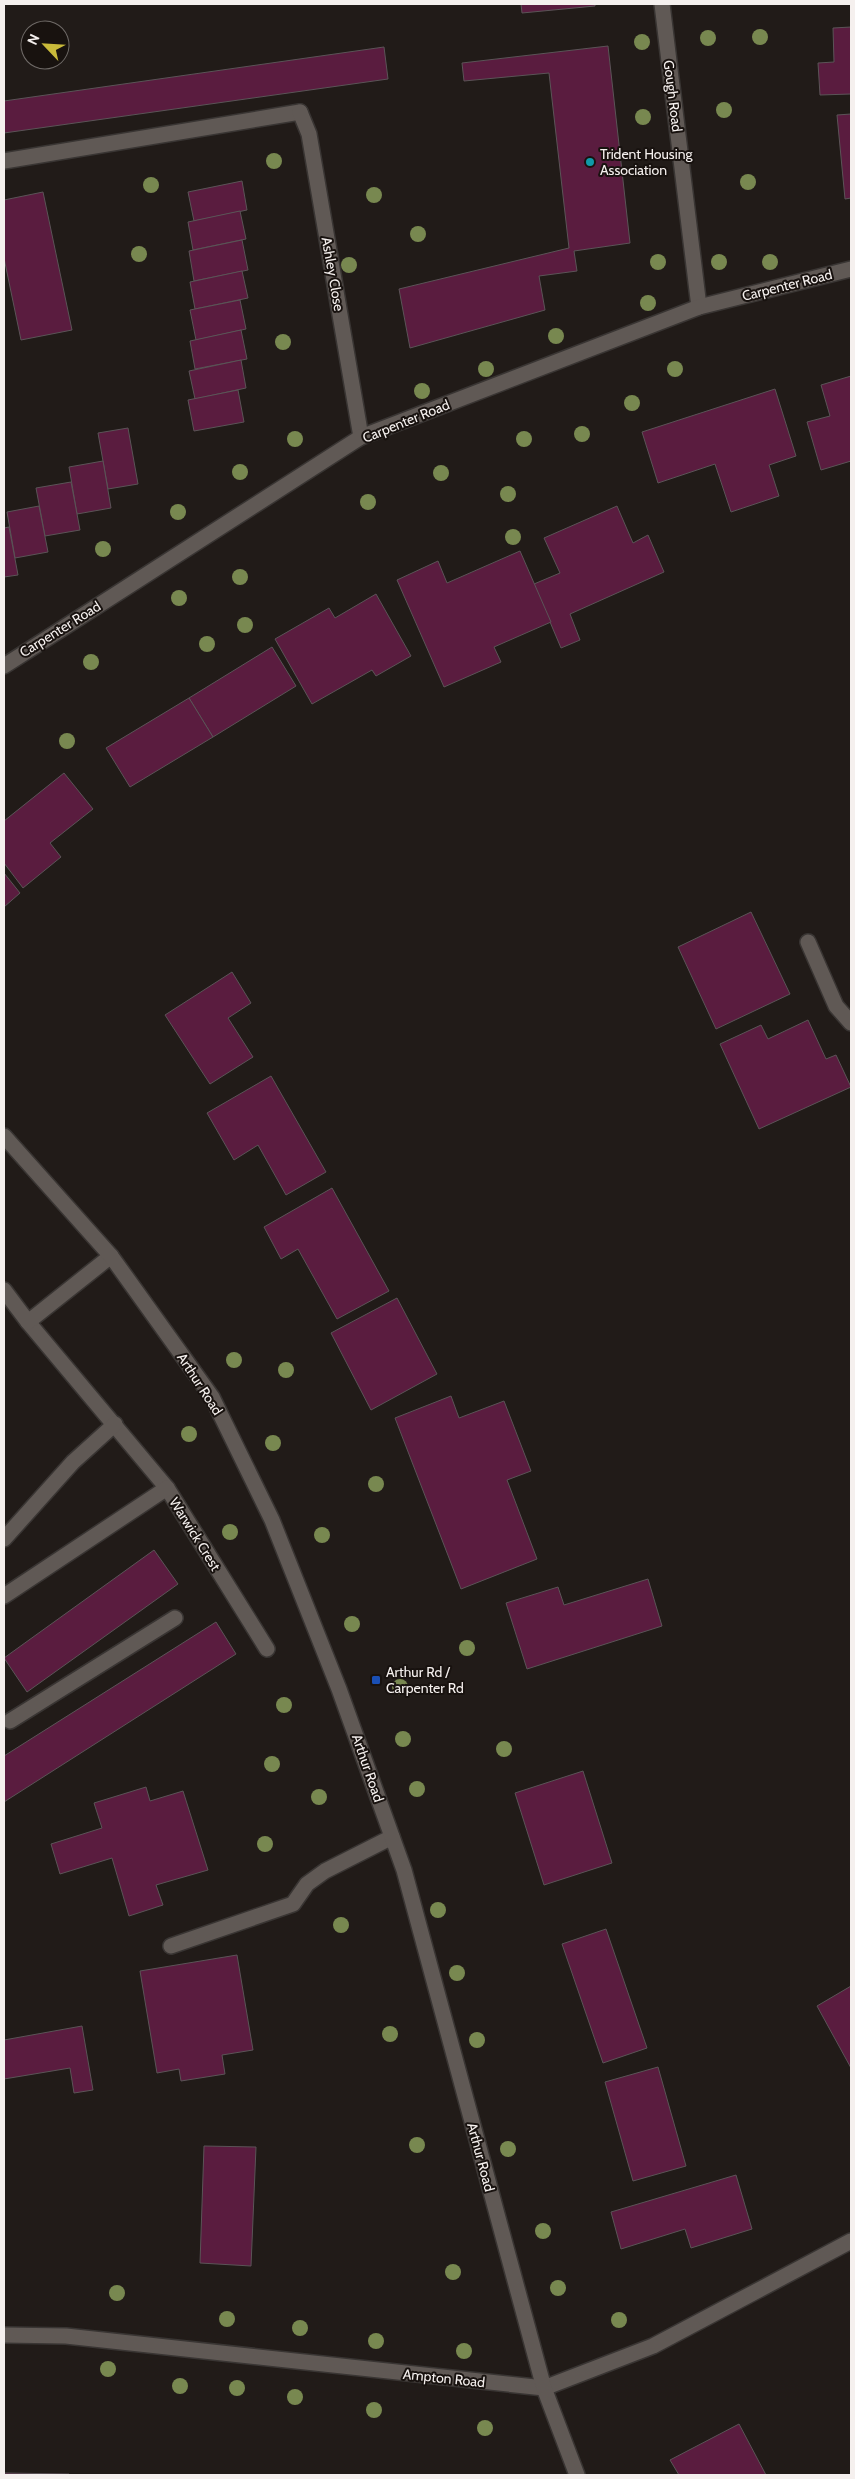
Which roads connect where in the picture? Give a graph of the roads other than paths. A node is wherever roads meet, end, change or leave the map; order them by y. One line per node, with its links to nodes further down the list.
1 (662, 4): 4 (street, Gough Road)
2 (4, 161): 5 (street, Ashley Close)
3 (851, 269): 4 (street, Carpenter Road)
4 (699, 307): 5 (street, Carpenter Road)
5 (361, 437): 6 (street, Carpenter Road)
6 (4, 666)
7 (808, 942): 8 (street)
8 (851, 1023)
9 (4, 1136): 10 (street, Arthur Road)
10 (110, 1256): 12 (street); 20 (street, Arthur Road)
11 (4, 1290): 12 (street, Warwick Crest)
12 (28, 1322): 13 (street, Warwick Crest)
13 (115, 1424): 14 (street, Warwick Crest); 15 (street)
14 (167, 1488): 16 (street); 18 (street, Warwick Crest)
15 (4, 1539)
16 (4, 1596)
17 (175, 1618): 19 (street)
18 (266, 1649)
19 (6, 1718)
20 (392, 1838): 21 (street); 24 (street, Arthur Road)
21 (172, 1946)
22 (851, 2241): 24 (street, Ampton Road)
23 (4, 2335): 24 (street, Ampton Road)
24 (544, 2388): 25 (street, Arthur Road)
25 (577, 2475)

